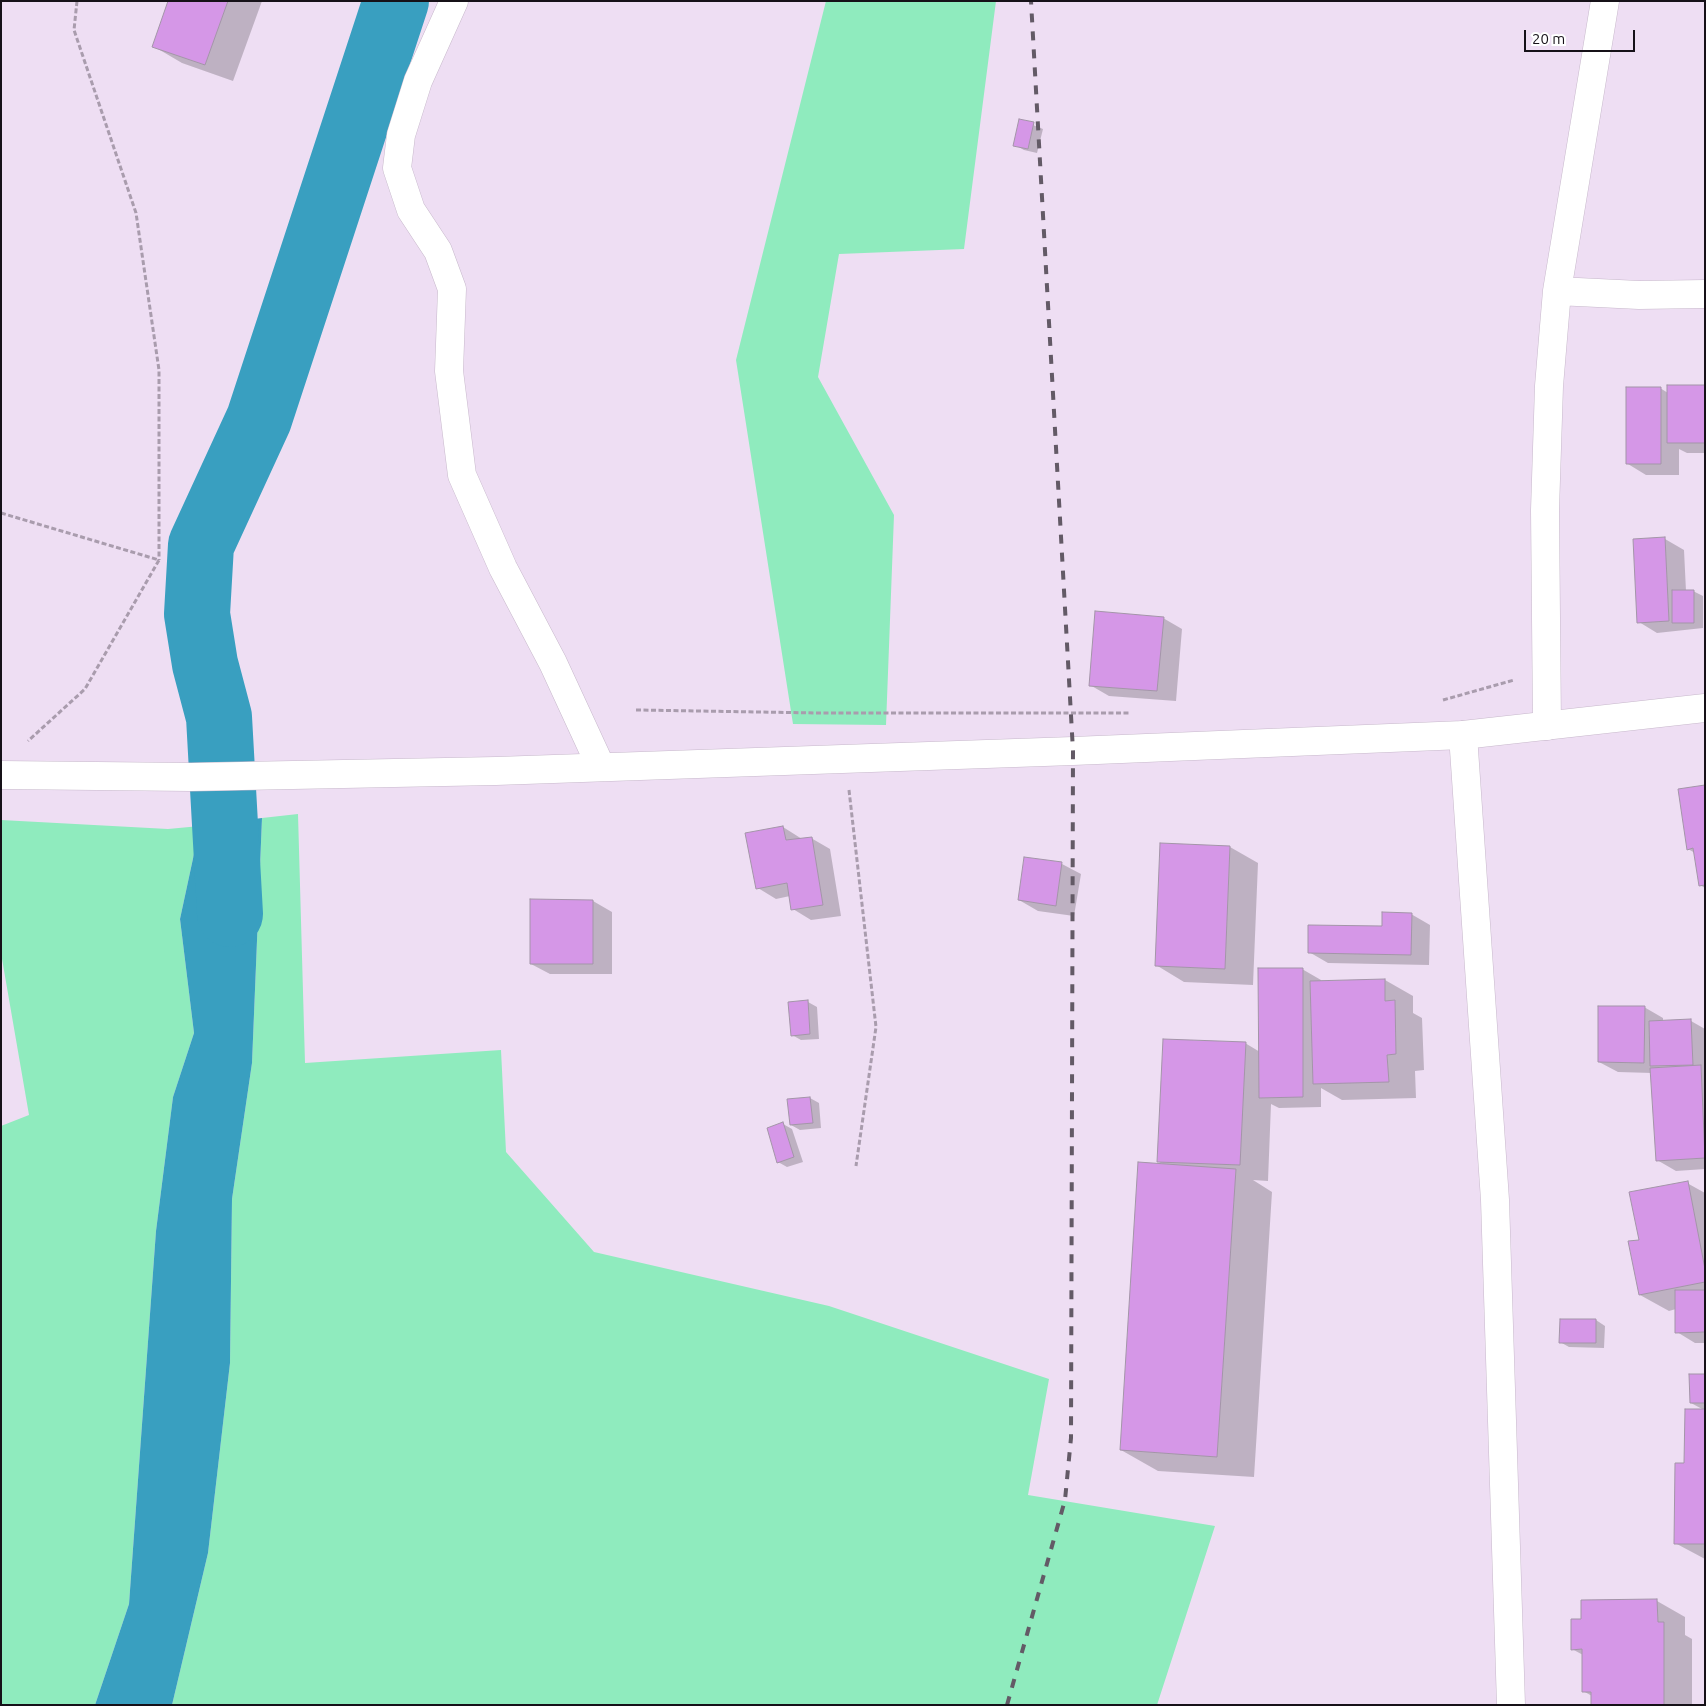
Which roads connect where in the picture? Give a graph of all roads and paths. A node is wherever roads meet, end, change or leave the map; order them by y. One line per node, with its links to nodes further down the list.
1 (77, 1): 7 (path)
2 (454, 1): 17 (street)
3 (1605, 1): 4 (street)
4 (1557, 291): 5 (street); 8 (street)
5 (1705, 294)
6 (1, 513): 7 (path)
7 (159, 560): 15 (path)
8 (1548, 670): 9 (path); 13 (street)
9 (1435, 701)
10 (1705, 708): 13 (street)
11 (636, 710): 12 (path)
12 (1135, 713)
13 (1547, 726): 14 (street)
14 (1463, 735): 16 (street); 20 (street)
15 (22, 746)
16 (845, 758): 17 (street); 19 (path)
17 (601, 767): 18 (street)
18 (1, 774)
19 (856, 1166)
20 (1511, 1705)

